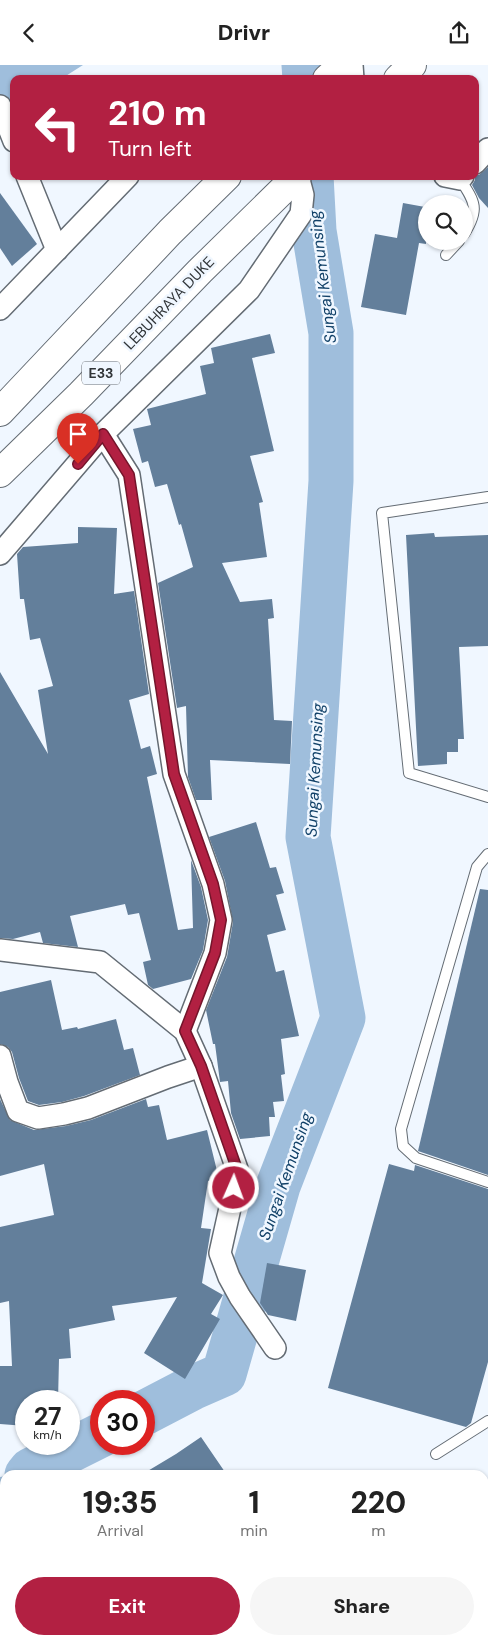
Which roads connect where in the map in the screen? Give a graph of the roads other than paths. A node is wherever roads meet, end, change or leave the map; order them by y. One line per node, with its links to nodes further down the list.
1 (342, 65): 3 (highway)
2 (412, 65): 4 (highway)
3 (331, 75)
4 (402, 75)
5 (0, 106): 6 (street)
6 (10, 131)
7 (488, 149): 8 (street)
8 (479, 159)
9 (30, 180): 18 (street)
10 (124, 180): 18 (street)
11 (223, 180): 22 (highway)
12 (294, 180): 24 (highway, LEBUHRAYA DUKE / E33)
13 (299, 180): 23 (street)
14 (458, 180): 15 (lane)
15 (470, 195)
16 (473, 199): 17 (lane)
17 (473, 218)
18 (58, 250): 21 (street)
19 (451, 250): 20 (lane)
20 (446, 255)
21 (0, 309)
22 (0, 412)
23 (103, 434): 26 (street); 30 (street)
24 (0, 473)
25 (488, 497): 27 (lane)
26 (0, 554)
27 (488, 797)
28 (488, 854): 33 (lane)
29 (0, 950): 30 (street)
30 (185, 1031): 32 (street)
31 (0, 1055): 32 (street)
32 (201, 1066): 34 (street)
33 (488, 1182)
34 (272, 1344)
35 (488, 1421): 36 (lane)
36 (436, 1454)

